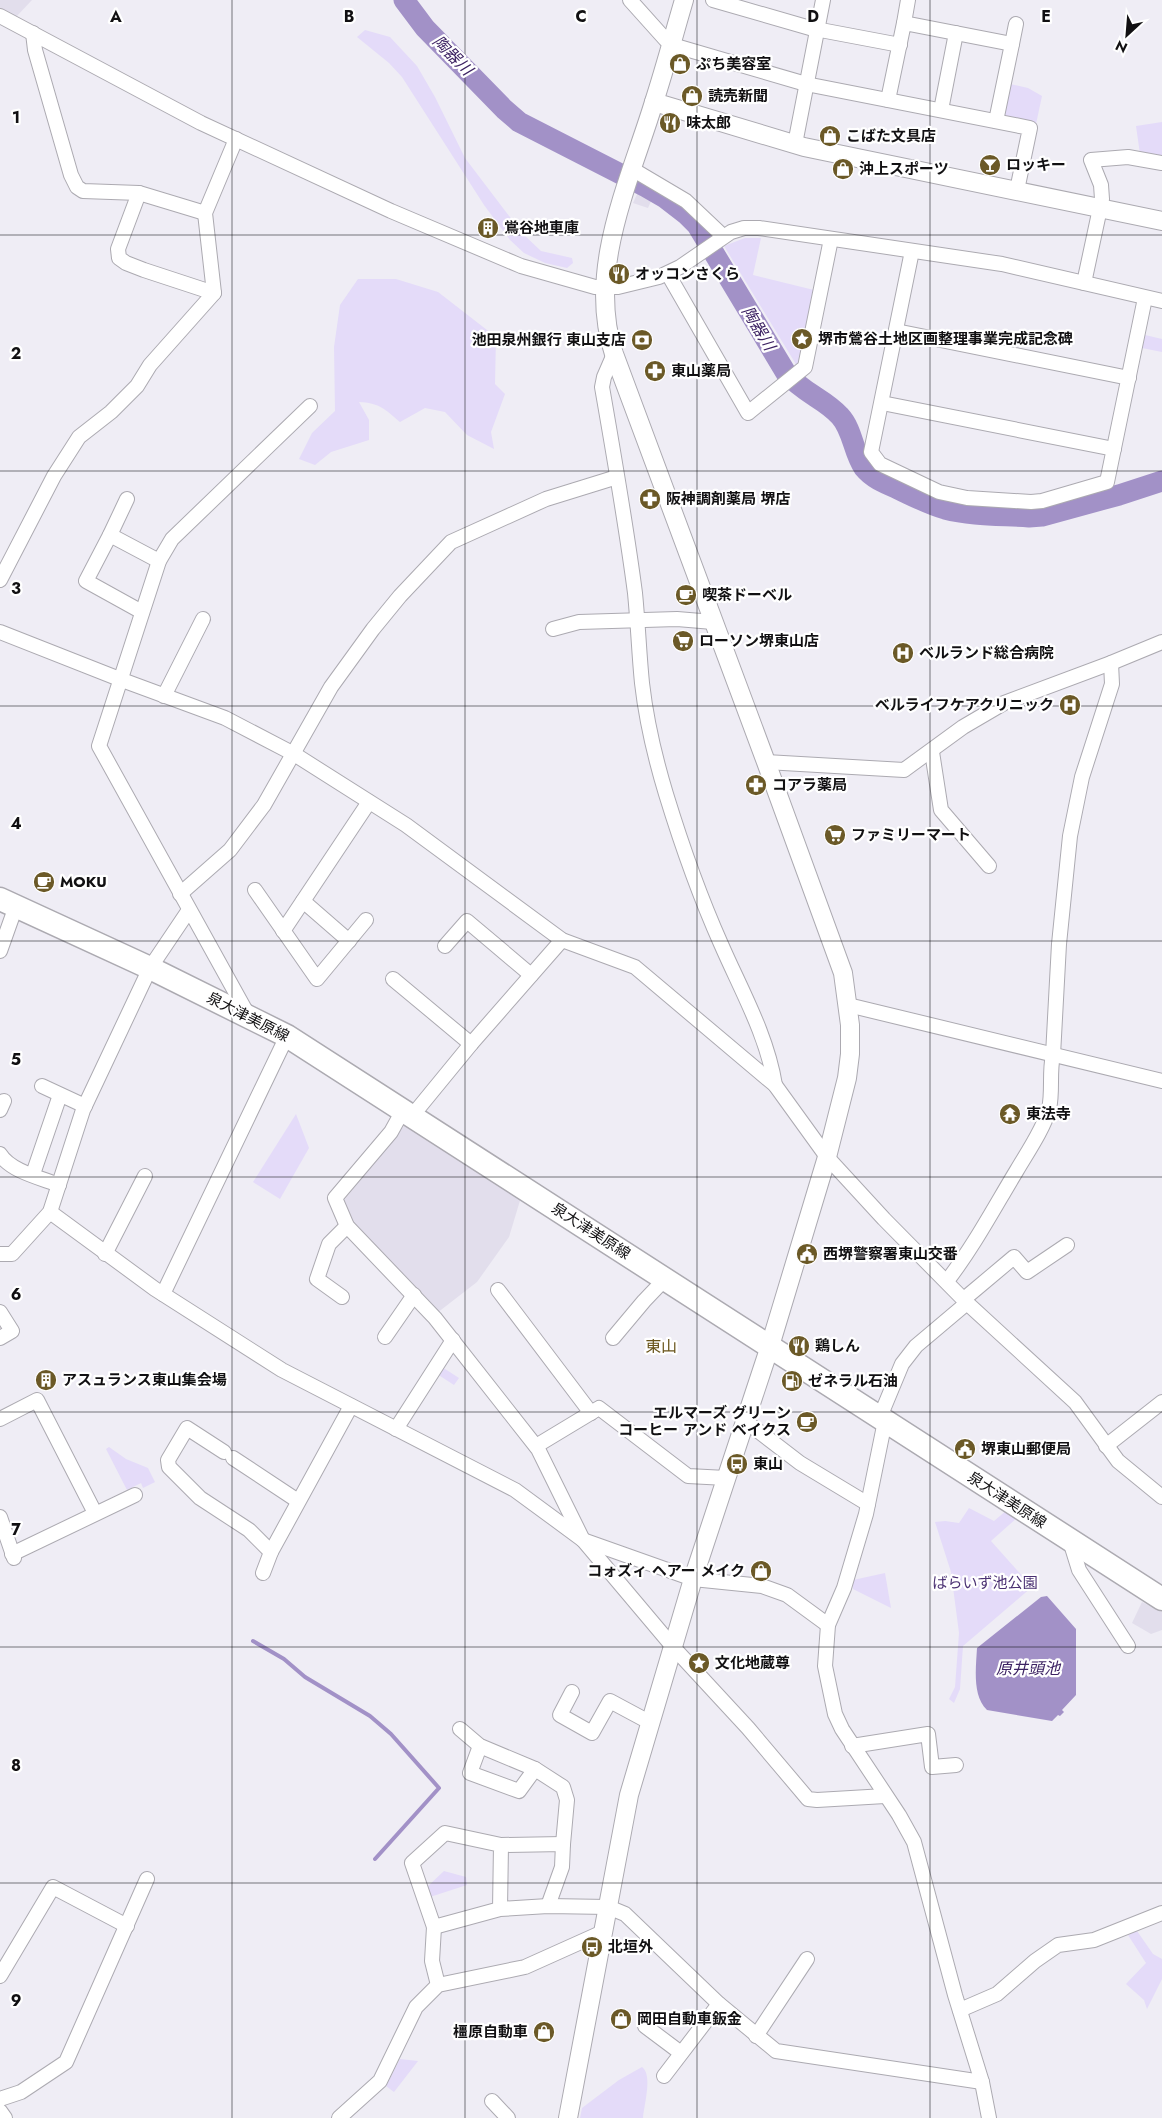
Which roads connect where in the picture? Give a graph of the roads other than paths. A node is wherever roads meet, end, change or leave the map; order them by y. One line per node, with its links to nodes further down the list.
1 (630, 0): 12 (street)
2 (684, 0): 12 (street)
3 (713, 0): 9 (street)
4 (823, 0): 9 (street)
5 (908, 0): 7 (street)
6 (0, 16): 10 (street)
7 (904, 23): 11 (street); 14 (street)
8 (1016, 24): 13 (street)
9 (817, 30): 14 (street); 15 (street)
10 (33, 33): 20 (street); 25 (street)
11 (956, 33): 13 (street); 18 (street)
12 (671, 44): 15 (street); 17 (street)
13 (1012, 44): 19 (street)
14 (900, 45): 16 (street)
15 (806, 84): 16 (street); 21 (street)
16 (888, 100): 18 (street)
17 (654, 102): 21 (street); 23 (street)
18 (941, 110): 19 (street)
19 (996, 121): 24 (street)
20 (236, 139): 27 (street); 34 (street)
21 (795, 144): 24 (street)
22 (1162, 163): 26 (street)
23 (630, 177): 30 (street); 34 (street)
24 (1018, 190): 26 (street)
25 (139, 193): 27 (street); 35 (street)
26 (1100, 208): 28 (street); 33 (street)
27 (205, 213): 35 (street)
28 (1162, 221)
29 (831, 239): 30 (street); 31 (street); 32 (street)
30 (714, 242): 32 (street)
31 (912, 251): 33 (street); 38 (street)
32 (668, 274): 34 (street)
33 (1084, 283): 36 (street)
34 (606, 288): 39 (street)
35 (214, 293): 48 (street)
36 (1145, 298): 37 (street); 40 (street)
37 (1162, 301)
38 (896, 331): 40 (street); 41 (street)
39 (614, 354): 44 (street); 52 (street)
40 (1129, 378): 43 (street)
41 (882, 403): 43 (street); 43 (street)
42 (310, 406): 47 (street)
43 (1114, 449)
44 (617, 477): 51 (street); 60 (street)
45 (127, 499): 46 (street)
46 (110, 535): 47 (street); 49 (street)
47 (160, 561): 49 (street)
48 (0, 580)
49 (142, 612): 57 (street)
50 (203, 620): 58 (street)
51 (638, 621): 52 (street); 53 (street); 84 (street)
52 (713, 622): 61 (street)
53 (554, 629)
54 (0, 632): 57 (street)
55 (1162, 642): 56 (street)
56 (1111, 664): 59 (street); 82 (street)
57 (122, 680): 58 (street); 65 (street)
58 (164, 696): 60 (street)
59 (932, 752): 61 (street); 63 (street)
60 (294, 754): 62 (street); 65 (street)
61 (766, 762): 78 (street)
62 (369, 802): 66 (street); 72 (street)
63 (989, 866)
64 (255, 890): 70 (street)
65 (180, 894): 68 (street)
66 (304, 900): 70 (street); 71 (street)
67 (8, 903): 74 (street); 75 (main road, 泉大津美原線)
68 (189, 910): 75 (street); 79 (street)
69 (366, 920): 71 (street)
70 (284, 930): 71 (street)
71 (349, 940)
72 (562, 940): 76 (street); 84 (street)
73 (445, 946): 76 (street)
74 (0, 951)
75 (150, 968): 79 (main road, 泉大津美原線); 87 (street)
76 (531, 976): 81 (street)
77 (393, 979): 81 (street)
78 (848, 1005): 82 (street); 90 (street)
79 (249, 1016): 80 (main road, 泉大津美原線)
80 (287, 1036): 88 (main road, 泉大津美原線); 102 (street)
81 (471, 1044): 88 (street)
82 (1053, 1055): 83 (street); 100 (street)
83 (1162, 1082)
84 (775, 1084): 90 (street)
85 (42, 1086): 86 (street)
86 (60, 1095): 87 (street); 91 (street)
87 (85, 1106): 93 (street)
88 (407, 1114): 95 (street); 99 (main road, 泉大津美原線)
89 (0, 1154): 91 (street)
90 (827, 1157): 100 (street); 111 (street)
91 (33, 1174): 93 (street)
92 (145, 1176): 98 (street)
93 (59, 1185): 94 (street)
94 (50, 1212): 97 (street); 98 (street)
95 (347, 1226): 103 (street); 104 (street)
96 (1067, 1245): 105 (street)
97 (0, 1254)
98 (105, 1254): 102 (street)
99 (665, 1279): 109 (street); 111 (main road, 泉大津美原線)
100 (947, 1281): 105 (street)
101 (498, 1290): 114 (street)
102 (163, 1294): 113 (street)
103 (414, 1295): 107 (street); 110 (street)
104 (342, 1297)
105 (966, 1301): 116 (street); 120 (street)
106 (0, 1312): 108 (street)
107 (385, 1337)
108 (0, 1338)
109 (613, 1338)
110 (453, 1340): 118 (street); 119 (street)
111 (770, 1346): 116 (main road, 泉大津美原線); 117 (street)
112 (1162, 1402): 120 (street)
113 (351, 1406): 118 (street); 124 (street)
114 (591, 1413): 119 (street); 121 (street)
115 (0, 1419): 126 (street)
116 (882, 1419): 125 (street); 129 (main road, 泉大津美原線)
117 (744, 1420): 121 (street); 125 (street)
118 (396, 1429): 128 (street)
119 (536, 1446): 128 (street)
120 (1106, 1446): 123 (street)
121 (726, 1478): 132 (street)
122 (135, 1495): 126 (street)
123 (1162, 1497)
124 (298, 1502): 130 (street); 130 (street)
125 (868, 1504): 134 (street)
126 (95, 1513): 127 (street)
127 (0, 1517)
128 (583, 1540): 132 (street); 136 (street)
129 (1070, 1540): 133 (main road, 泉大津美原線); 135 (street)
130 (271, 1552): 131 (street)
131 (263, 1573)
132 (693, 1580): 134 (street); 136 (street)
133 (1162, 1599)
134 (828, 1625): 141 (street)
135 (1128, 1646)
136 (674, 1648): 138 (street); 144 (street)
137 (572, 1692): 138 (street)
138 (651, 1723): 149 (street)
139 (460, 1729): 140 (street)
140 (480, 1746): 143 (street); 143 (street)
141 (852, 1746): 142 (street); 144 (street)
142 (956, 1764)
143 (535, 1769): 145 (street)
144 (886, 1796): 159 (street)
145 (563, 1844): 146 (street); 148 (street)
146 (501, 1845): 150 (street); 153 (street)
147 (147, 1878): 152 (street)
148 (548, 1906): 149 (street); 150 (street)
149 (608, 1907): 154 (street); 158 (street)
150 (500, 1909): 153 (street)
151 (1162, 1913): 159 (street)
152 (126, 1926): 156 (street); 165 (street)
153 (434, 1927): 157 (street)
154 (603, 1932): 157 (street); 171 (street)
155 (807, 1960): 161 (street)
156 (0, 1976)
157 (438, 1985): 169 (street)
158 (719, 2004): 161 (street); 162 (street)
159 (960, 2010): 164 (street)
160 (645, 2026): 162 (street)
161 (756, 2036): 164 (street)
162 (681, 2053): 163 (street)
163 (664, 2076)
164 (982, 2082): 172 (street)
165 (0, 2098)
166 (492, 2101): 170 (street)
167 (0, 2111): 168 (street)
168 (5, 2118)
169 (339, 2118)
170 (508, 2118)
171 (568, 2118)
172 (989, 2118)

